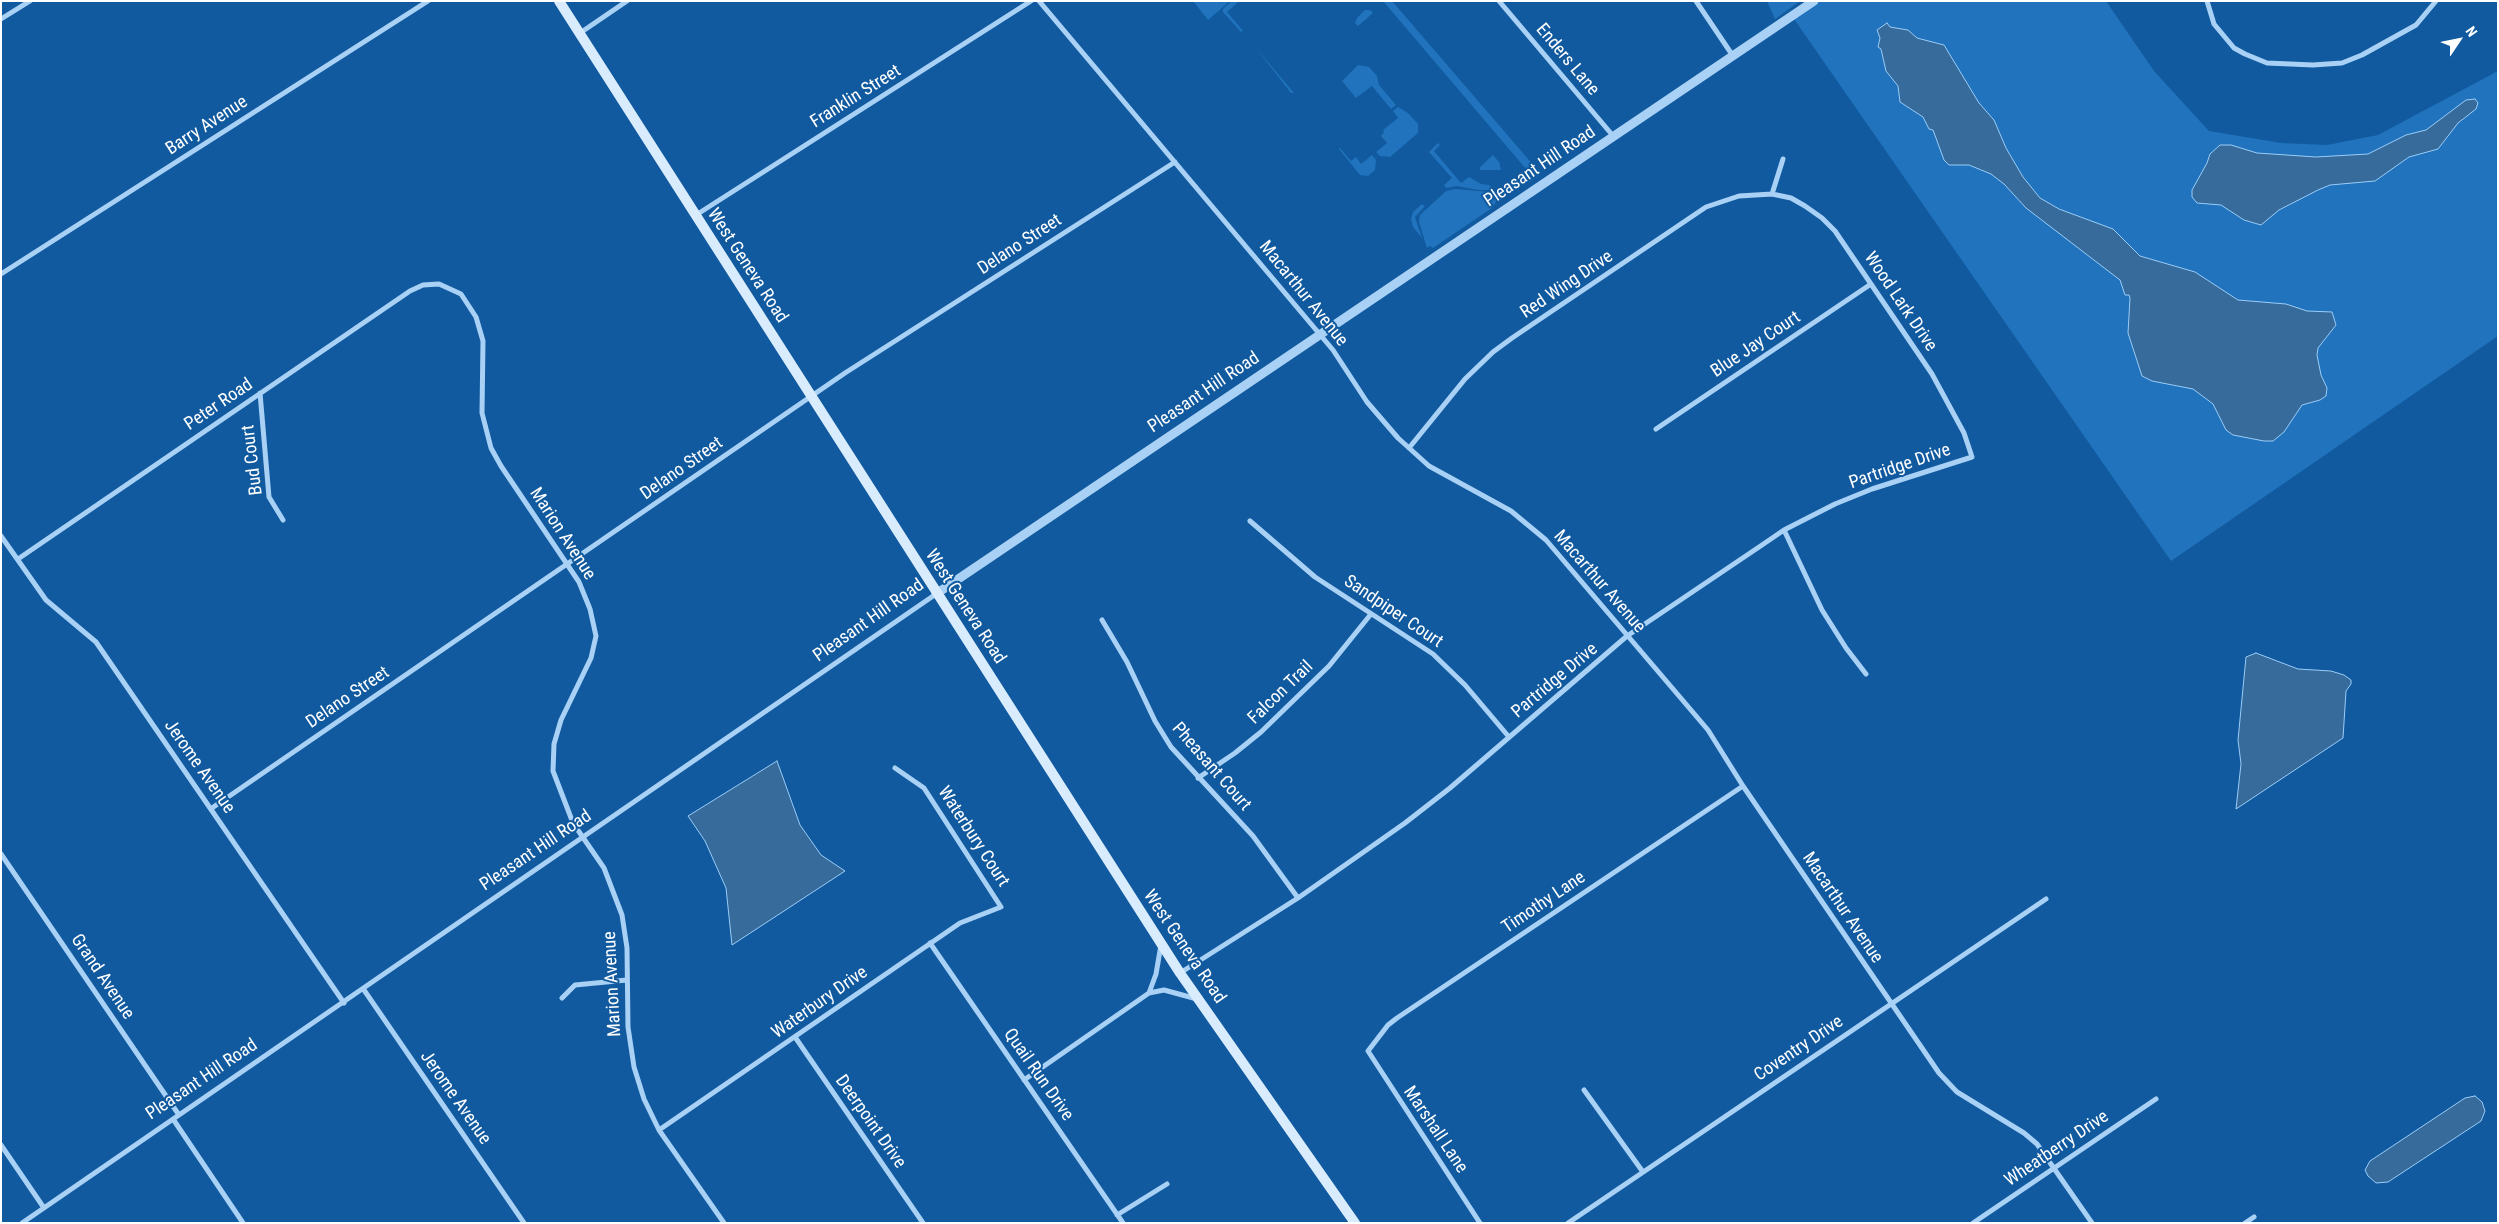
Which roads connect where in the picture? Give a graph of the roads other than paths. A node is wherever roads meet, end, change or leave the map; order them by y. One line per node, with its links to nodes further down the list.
1 (30, 1): 12 (street)
2 (428, 1): 20 (street, Barry Avenue)
3 (559, 1): 13 (main road, West Geneva Road)
4 (627, 1): 13 (street)
5 (1031, 1): 19 (street, Franklin Street)
6 (1039, 1): 17 (street, Macarthur Avenue)
7 (1499, 1): 15 (street, Enders Lane)
8 (1696, 1): 14 (street)
9 (1814, 1): 14 (street, Pleasant Hill Road)
10 (2208, 1): 11 (street)
11 (2436, 1)
12 (1, 19)
13 (579, 33): 19 (main road, West Geneva Road)
14 (1733, 56): 15 (street, Pleasant Hill Road)
15 (1614, 137): 23 (street, Pleasant Hill Road)
16 (1783, 159): 18 (street)
17 (1175, 162): 23 (street, Macarthur Avenue); 25 (street, Delano Street)
18 (1772, 194): 22 (street, Wood Lark Drive); 27 (street, Red Wing Drive)
19 (696, 215): 25 (main road, West Geneva Road)
20 (1, 274)
21 (439, 284): 24 (street, Peter Road); 34 (street, Marion Avenue)
22 (1871, 284): 26 (street, Blue Jay Court); 28 (street, Wood Lark Drive)
23 (1319, 335): 27 (street, Macarthur Avenue); 35 (street, Pleasant Hill Road)
24 (260, 393): 29 (street, Bud Court); 33 (street, Peter Road)
25 (812, 397): 34 (street, Delano Street); 35 (main road, West Geneva Road)
26 (1656, 429)
27 (1409, 448): 38 (street, Macarthur Avenue)
28 (1972, 457): 31 (street, Partridge Drive)
29 (283, 520)
30 (1250, 521): 36 (street, Sandpiper Court)
31 (1784, 530): 38 (street, Partridge Drive); 39 (street)
32 (1, 536): 33 (street)
33 (18, 559): 44 (street, Jerome Avenue)
34 (569, 564): 44 (street, Delano Street); 45 (street, Marion Avenue)
35 (936, 594): 45 (street, Pleasant Hill Road); 51 (main road, West Geneva Road)
36 (1371, 614): 40 (street, Sandpiper Court); 42 (street, Falcon Trail)
37 (1102, 620): 42 (street, Pheasant Court)
38 (1627, 636): 40 (street, Partridge Drive); 43 (street, Macarthur Avenue)
39 (1866, 674)
40 (1510, 737): 47 (street, Partridge Drive)
41 (895, 768): 49 (street, Waterbury Court)
42 (1198, 778): 47 (street, Pheasant Court)
43 (1743, 786): 59 (street, Macarthur Avenue); 61 (street, Timothy Lane)
44 (212, 808): 58 (street, Jerome Avenue)
45 (583, 838): 53 (street, Marion Avenue); 54 (street, Pleasant Hill Road)
46 (1, 854): 65 (street, Grand Avenue)
47 (1298, 898): 52 (street, Partridge Drive)
48 (2046, 900): 59 (street, Coventry Drive)
49 (1001, 907): 50 (street, Waterbury Drive)
50 (930, 943): 60 (street, Waterbury Drive); 62 (street, Quail Run Drive)
51 (1161, 943): 52 (main road, West Geneva Road); 55 (street)
52 (1180, 973): 57 (main road, West Geneva Road)
53 (627, 980): 56 (street); 67 (street, Marion Avenue)
54 (364, 990): 58 (street, Pleasant Hill Road); 77 (street, Jerome Avenue)
55 (1150, 992): 57 (street); 62 (street)
56 (562, 998)
57 (1199, 1000): 81 (main road, West Geneva Road)
58 (344, 1004): 65 (street, Pleasant Hill Road)
59 (1891, 1004): 69 (street, Macarthur Avenue); 70 (street, Coventry Drive)
60 (795, 1036): 67 (street, Waterbury Drive); 79 (street, Deerpoint Drive)
61 (1368, 1051): 82 (street, Marshall Lane)
62 (1024, 1080): 73 (street, Quail Run Drive)
63 (1584, 1090): 70 (street)
64 (2156, 1099): 69 (street, Wheatberry Drive)
65 (179, 1115): 66 (street, Pleasant Hill Road)
66 (173, 1119): 72 (street, Pleasant Hill Road); 76 (street)
67 (659, 1130): 78 (street, Marion Avenue)
68 (1, 1145): 72 (street)
69 (2054, 1168): 84 (street, Wheatberry Drive); 85 (street, Macarthur Avenue)
70 (1643, 1172): 83 (street, Coventry Drive)
71 (1167, 1184): 73 (street)
72 (44, 1208): 75 (street, Pleasant Hill Road)
73 (1117, 1215): 80 (street, Quail Run Drive)
74 (2254, 1217): 86 (street)
75 (22, 1223)
76 (243, 1223)
77 (524, 1223)
78 (724, 1223)
79 (923, 1223)
80 (1123, 1223)
81 (1355, 1223)
82 (1480, 1223)
83 (1568, 1223)
84 (1973, 1223)
85 (2092, 1223)
86 (2245, 1223)

